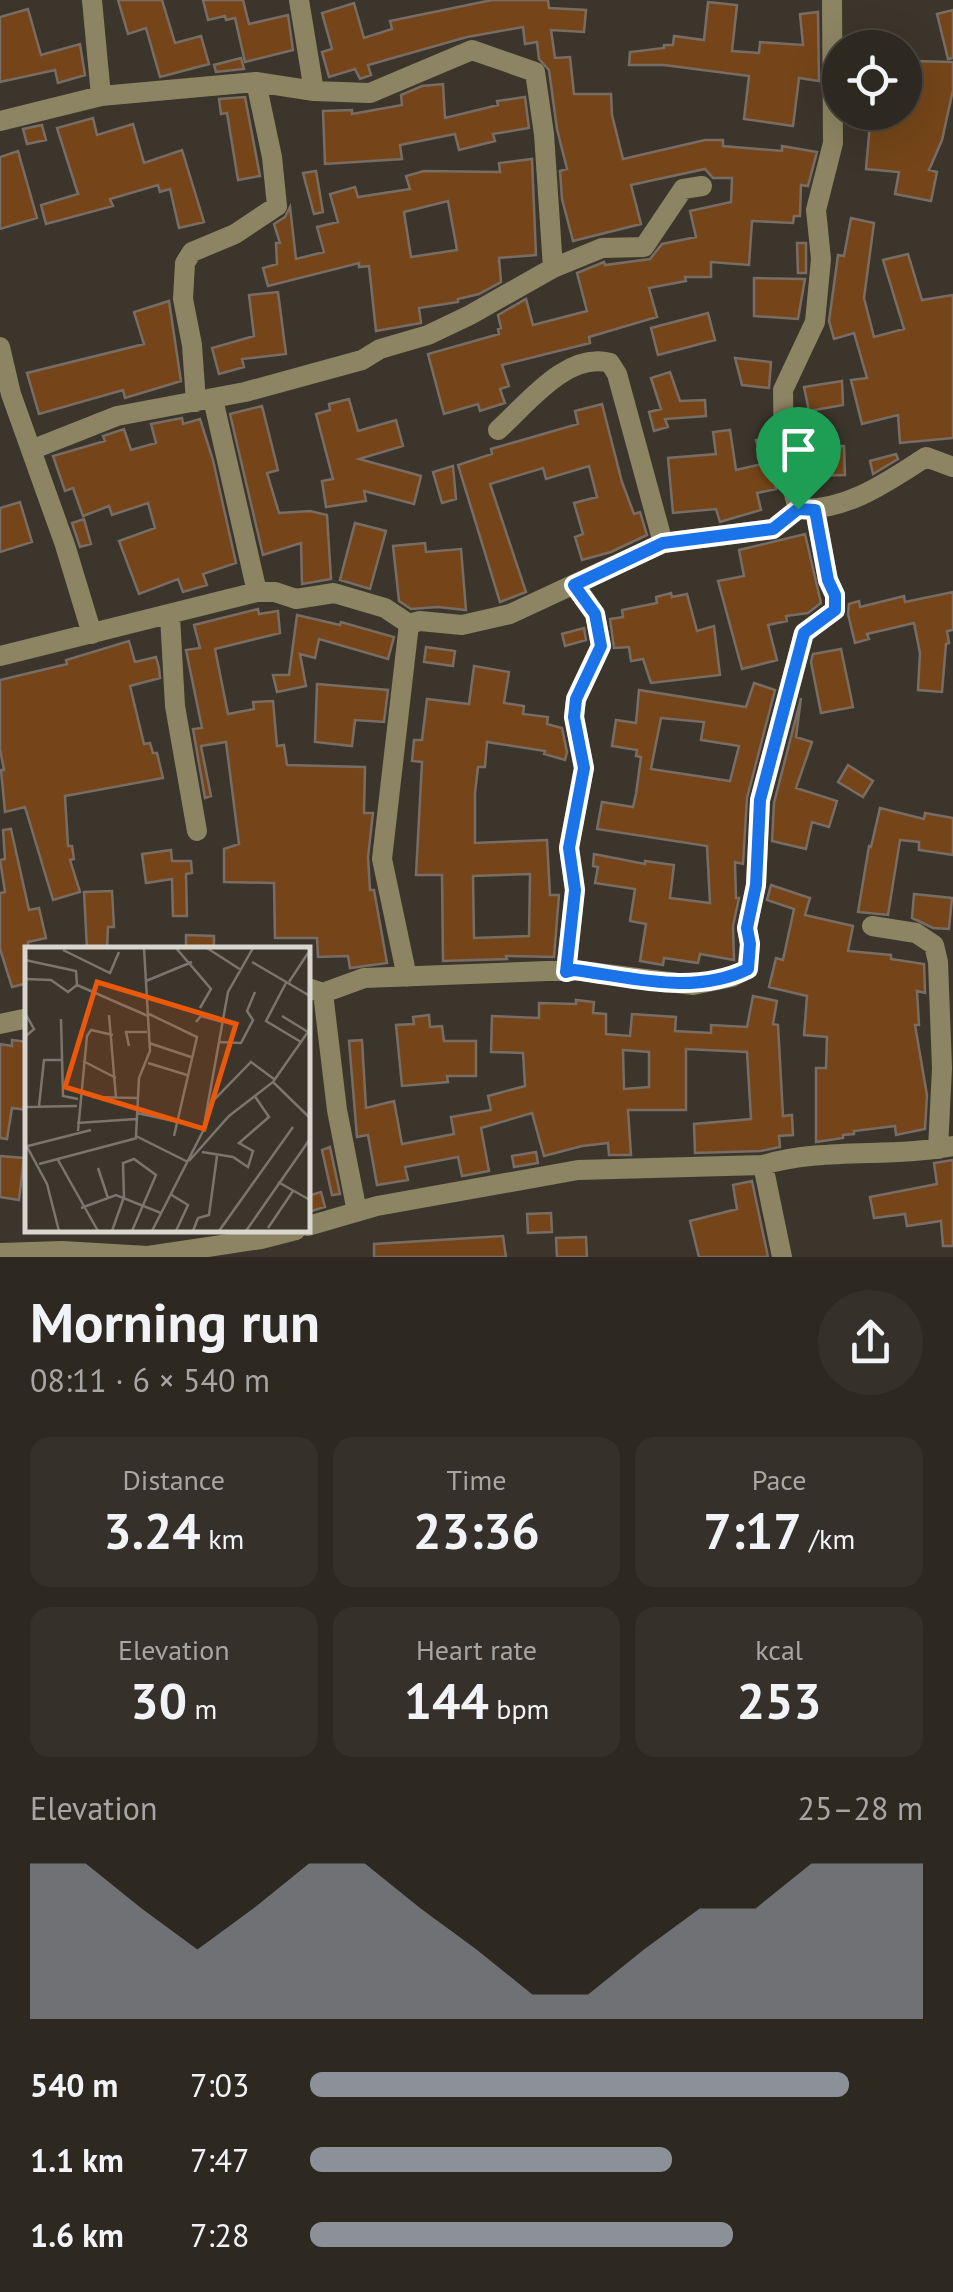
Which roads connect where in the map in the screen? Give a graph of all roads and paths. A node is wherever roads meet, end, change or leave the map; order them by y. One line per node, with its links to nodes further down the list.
1 (92, 0): 6 (street)
2 (299, 0): 5 (street)
3 (832, 0): 15 (street)
4 (256, 82): 5 (street); 6 (street); 11 (street)
5 (314, 91): 9 (street)
6 (100, 96): 7 (street)
7 (0, 121)
8 (702, 186): 9 (street)
9 (553, 268): 11 (street)
10 (0, 346): 13 (street)
11 (205, 400): 13 (street); 18 (street)
12 (498, 430): 16 (street)
13 (31, 450): 21 (street)
14 (953, 467): 15 (street)
15 (807, 509): 16 (street); 27 (street)
16 (663, 543): 17 (street)
17 (574, 585): 20 (street); 27 (street)
18 (258, 592): 19 (street); 20 (street)
19 (170, 616): 21 (street); 23 (street)
20 (408, 624): 28 (street)
21 (92, 634): 22 (street)
22 (0, 656)
23 (197, 831)
24 (872, 926): 25 (street)
25 (926, 939): 26 (street); 32 (street)
26 (953, 940)
27 (566, 972): 28 (street)
28 (407, 977): 29 (street)
29 (315, 990): 34 (street)
30 (25, 1019): 31 (street)
31 (0, 1024)
32 (946, 1147): 33 (street)
33 (763, 1165): 34 (street); 40 (street)
34 (357, 1212): 35 (street)
35 (310, 1225)
36 (287, 1232): 37 (street)
37 (225, 1245): 38 (street); 39 (street)
38 (0, 1254)
39 (248, 1257)
40 (782, 1257)

